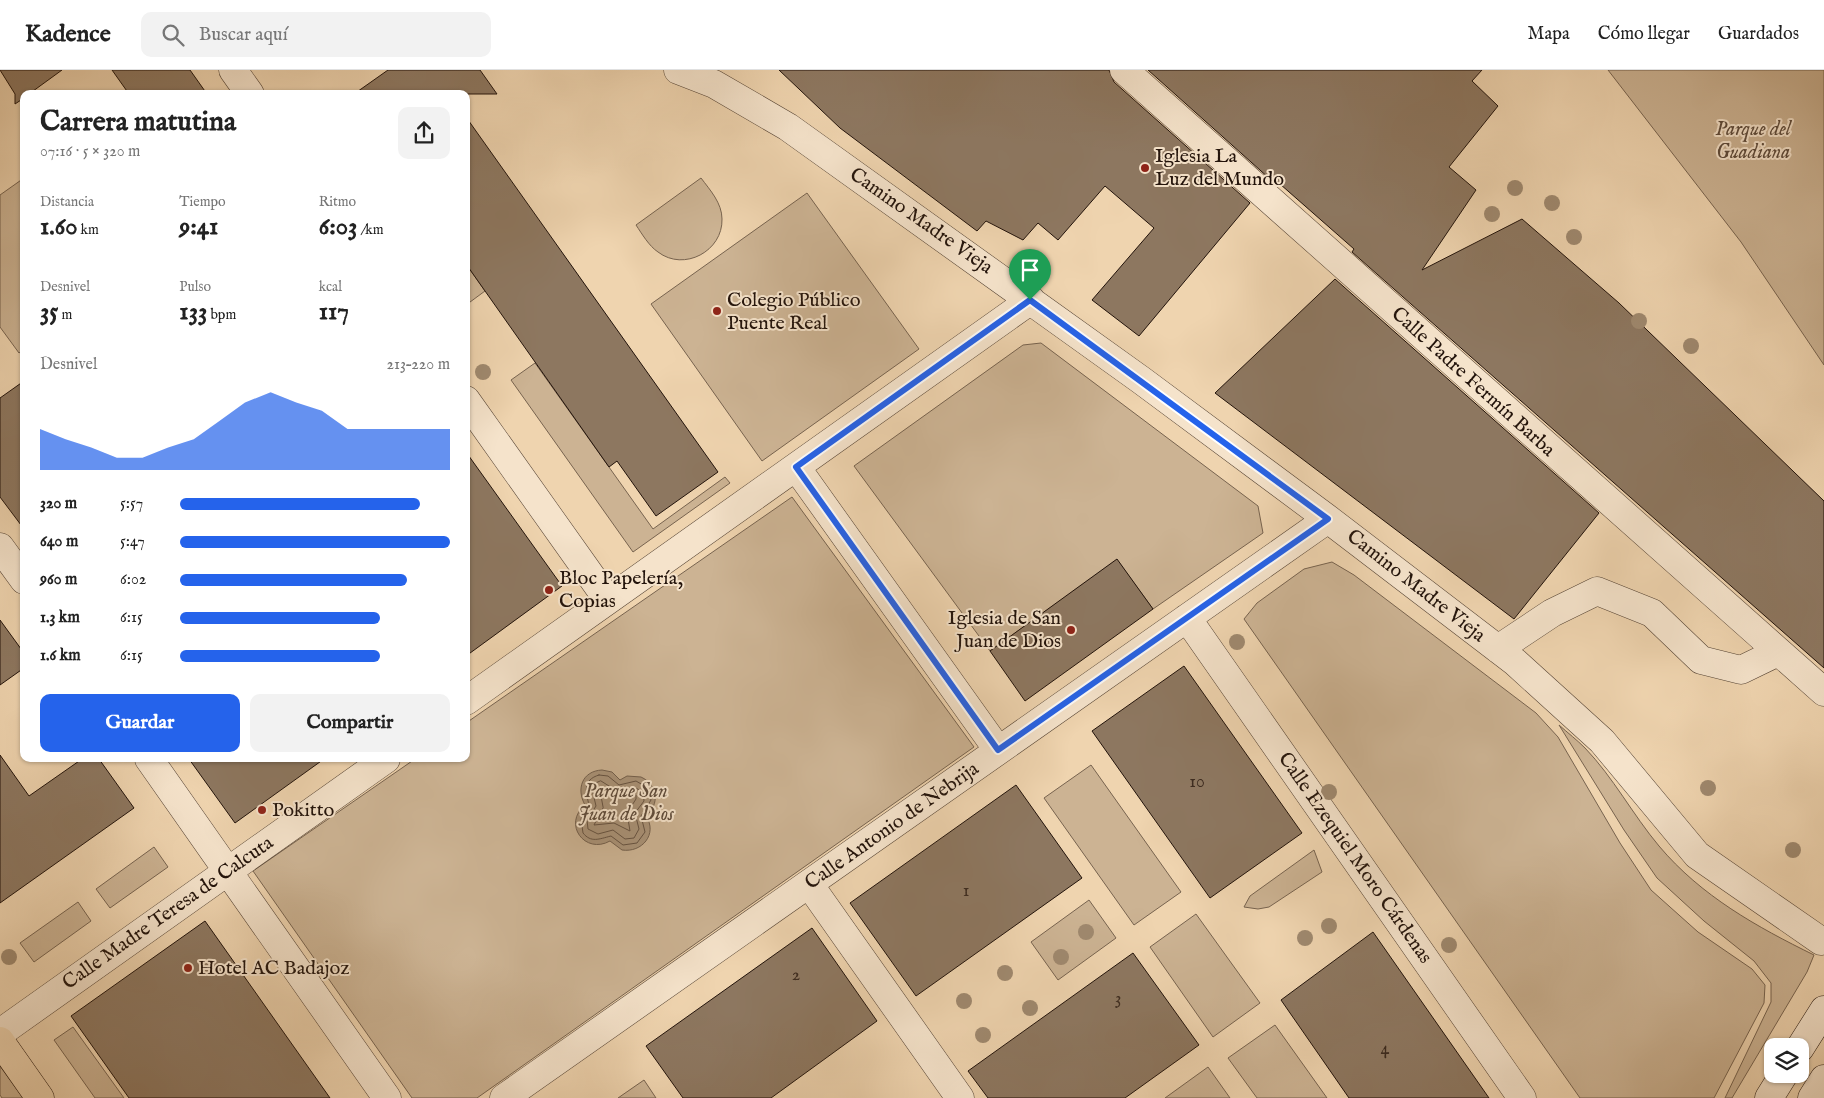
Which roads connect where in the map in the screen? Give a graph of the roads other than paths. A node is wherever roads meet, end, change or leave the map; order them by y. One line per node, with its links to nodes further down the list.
1 (233, 70): 4 (street)
2 (678, 70): 5 (street, Camino Madre Vieja)
3 (1124, 70): 14 (street, Calle Padre Fermín Barba)
4 (247, 90)
5 (1030, 300): 7 (street); 8 (street, Camino Madre Vieja)
6 (470, 406): 11 (street)
7 (796, 467): 11 (street); 17 (street)
8 (1328, 519): 12 (street, Calle Antonio de Nebrija); 13 (street, Camino Madre Vieja)
9 (0, 547): 10 (street)
10 (20, 574)
11 (608, 600): 16 (street)
12 (1187, 618): 17 (street, Calle Antonio de Nebrija); 33 (street, Calle Ezequiel Moro Cárdenas)
13 (1498, 649): 14 (street); 22 (street, Camino Madre Vieja)
14 (1778, 652): 15 (street, Calle Padre Fermín Barba)
15 (1824, 692)
16 (470, 698)
17 (998, 750): 21 (street, Calle Antonio de Nebrija)
18 (151, 762): 20 (street)
19 (382, 762): 20 (street, Calle Madre Teresa de Calcuta)
20 (228, 871): 24 (street, Calle Madre Teresa de Calcuta); 30 (street)
21 (809, 884): 31 (street, Calle Antonio de Nebrija); 32 (street)
22 (1821, 942)
23 (1824, 1010): 25 (street)
24 (0, 1033)
25 (1806, 1038)
26 (0, 1041): 29 (highway)
27 (1824, 1079): 35 (street)
28 (1778, 1083): 34 (street)
29 (40, 1098)
30 (387, 1098)
31 (504, 1098)
32 (960, 1098)
33 (1522, 1098)
34 (1769, 1098)
35 (1812, 1098)

